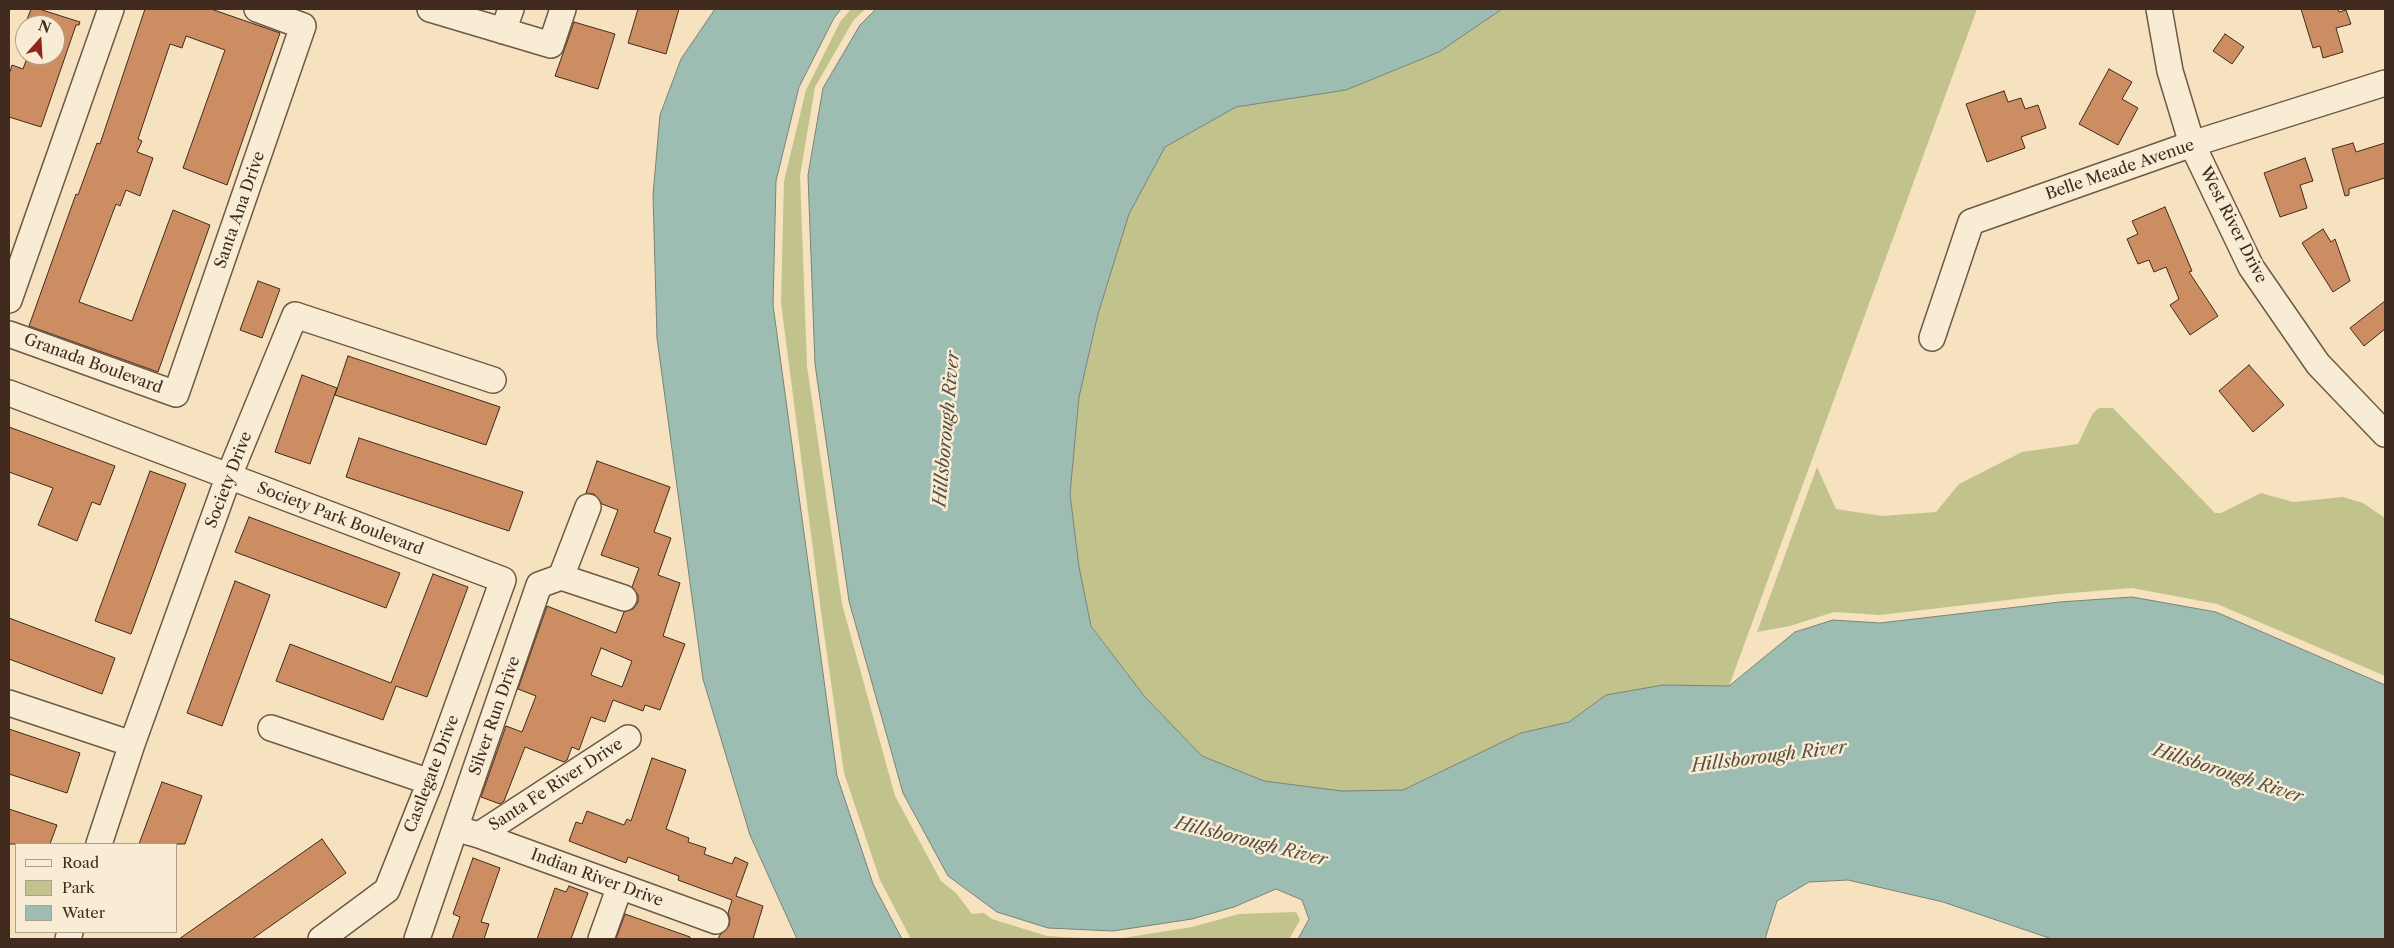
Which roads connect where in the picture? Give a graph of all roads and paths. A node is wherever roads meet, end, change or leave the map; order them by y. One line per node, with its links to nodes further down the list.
1 (111, 9): 9 (street)
2 (256, 9): 14 (street, Santa Ana Drive)
3 (430, 9): 6 (street)
4 (563, 9): 6 (street)
5 (2159, 9): 8 (street, West River Drive)
6 (507, 20)
7 (2385, 83): 8 (street, Belle Meade Avenue)
8 (2192, 144): 11 (street, Belle Meade Avenue); 15 (street, West River Drive)
9 (9, 300)
10 (9, 334): 14 (street, Granada Boulevard)
11 (1932, 338)
12 (493, 380): 16 (street, Society Drive)
13 (9, 393): 16 (street, Society Park Boulevard)
14 (176, 394)
15 (2385, 434)
16 (228, 478): 19 (street, Society Park Boulevard); 24 (street, Society Drive)
17 (588, 507): 18 (street)
18 (561, 577): 20 (street); 26 (street, Silver Run Drive)
19 (503, 580): 25 (street, Castlegate Drive)
20 (624, 598)
21 (9, 703): 24 (street)
22 (271, 728): 25 (street)
23 (628, 738): 26 (street, Santa Fe River Drive)
24 (132, 744): 27 (street, Society Drive)
25 (430, 782): 30 (street, Castlegate Drive)
26 (467, 831): 28 (street, Indian River Drive); 31 (street, Silver Run Drive)
27 (99, 843)
28 (620, 886): 29 (street, Indian River Drive); 32 (street)
29 (716, 921)
30 (321, 939)
31 (416, 939)
32 (601, 939)

